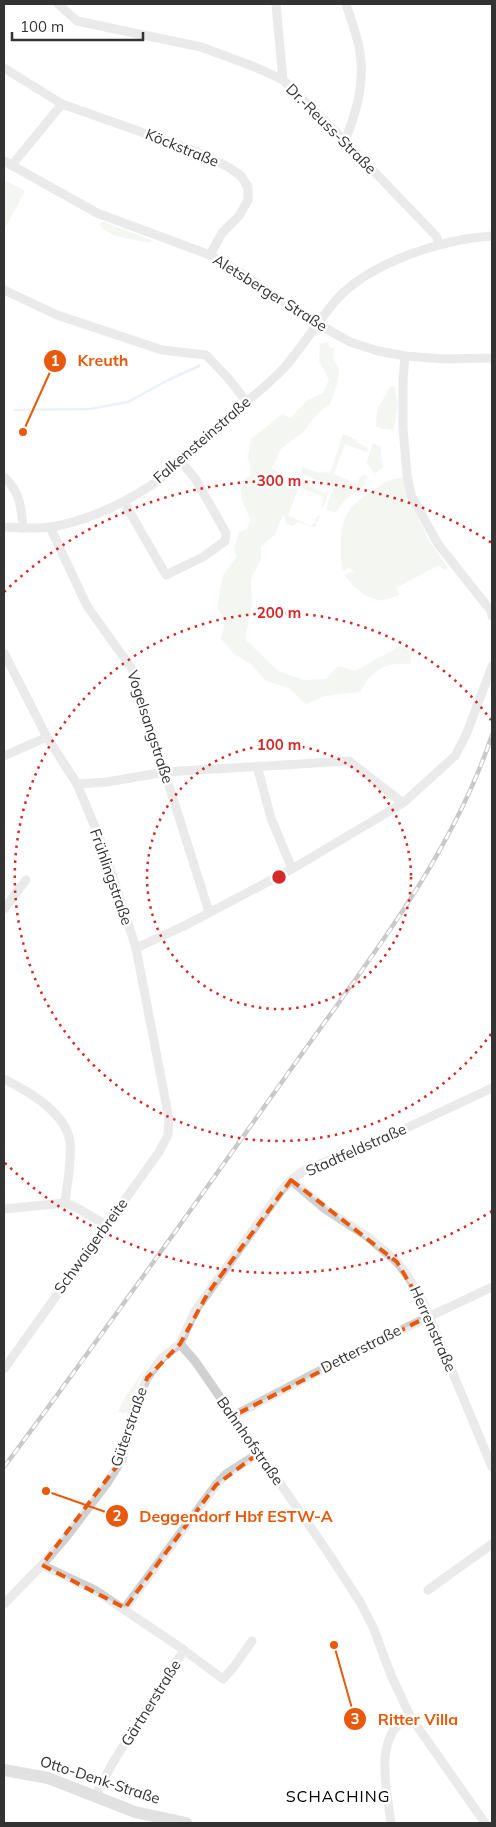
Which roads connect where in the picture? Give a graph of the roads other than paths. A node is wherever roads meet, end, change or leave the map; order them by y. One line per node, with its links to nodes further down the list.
1 (58, 4): 5 (street, Dr.-Reuss-Straße)
2 (276, 4): 5 (street)
3 (346, 4): 7 (street)
4 (4, 68): 6 (street, Köckstraße)
5 (283, 80): 7 (street, Dr.-Reuss-Straße)
6 (62, 104): 8 (street); 11 (street, Köckstraße)
7 (345, 141): 10 (street, Dr.-Reuss-Straße)
8 (8, 163): 11 (street, Aletsberger Straße)
9 (492, 236): 10 (street, Falkensteinstraße)
10 (440, 245): 13 (street, Falkensteinstraße)
11 (210, 255): 13 (street, Aletsberger Straße)
12 (4, 290): 16 (street)
13 (318, 324): 14 (street, Aletsberger Straße); 16 (street, Falkensteinstraße)
14 (405, 356): 15 (street, Aletsberger Straße); 23 (street)
15 (492, 358)
16 (246, 402): 17 (street, Falkensteinstraße)
17 (181, 461): 19 (street, Falkensteinstraße); 19 (street)
18 (4, 478): 22 (street)
19 (124, 502): 21 (street, Falkensteinstraße)
20 (4, 527): 22 (street, Falkensteinstraße)
21 (50, 527): 22 (street, Falkensteinstraße); 29 (street, Vogelsangstraße)
22 (23, 528)
23 (492, 616)
24 (4, 652): 26 (street, Frühlingstraße)
25 (492, 666): 31 (street)
26 (47, 738): 27 (street); 30 (street, Frühlingstraße)
27 (4, 756)
28 (257, 766): 29 (street); 31 (street); 32 (street)
29 (165, 772): 30 (street); 35 (street, Vogelsangstraße)
30 (77, 784): 36 (street, Frühlingstraße)
31 (403, 802): 32 (street)
32 (292, 869): 35 (street)
33 (26, 880): 34 (street)
34 (4, 909)
35 (209, 912): 36 (street)
36 (136, 948): 39 (street, Frühlingstraße)
37 (4, 1079): 41 (street)
38 (492, 1088): 40 (street, Stadtfeldstraße)
39 (169, 1119): 43 (street, Schwaigerbreite)
40 (291, 1180): 45 (street, Herrenstraße); 46 (street, Stadtfeldstraße)
41 (64, 1203): 42 (street); 43 (street)
42 (4, 1209)
43 (106, 1225): 47 (street, Schwaigerbreite)
44 (492, 1287): 45 (street, Detterstraße)
45 (429, 1316): 48 (street, Detterstraße); 50 (street, Herrenstraße)
46 (180, 1344): 48 (street, Bahnhofstraße); 52 (street, Güterstraße)
47 (4, 1368)
48 (233, 1416): 49 (street, Bahnhofstraße)
49 (260, 1453): 55 (street); 58 (street, Bahnhofstraße)
50 (492, 1467)
51 (492, 1544): 53 (street)
52 (42, 1565): 54 (street, Güterstraße); 55 (street, Gärtnerstraße)
53 (428, 1590)
54 (4, 1604)
55 (124, 1608): 57 (street, Gärtnerstraße)
56 (252, 1641): 57 (street)
57 (184, 1650): 60 (street, Gärtnerstraße)
58 (410, 1716): 62 (street); 63 (street, Bahnhofstraße)
59 (4, 1770): 60 (street, Otto-Denk-Straße)
60 (95, 1797): 61 (street, Otto-Denk-Straße)
61 (186, 1823)
62 (391, 1823)
63 (485, 1823)

